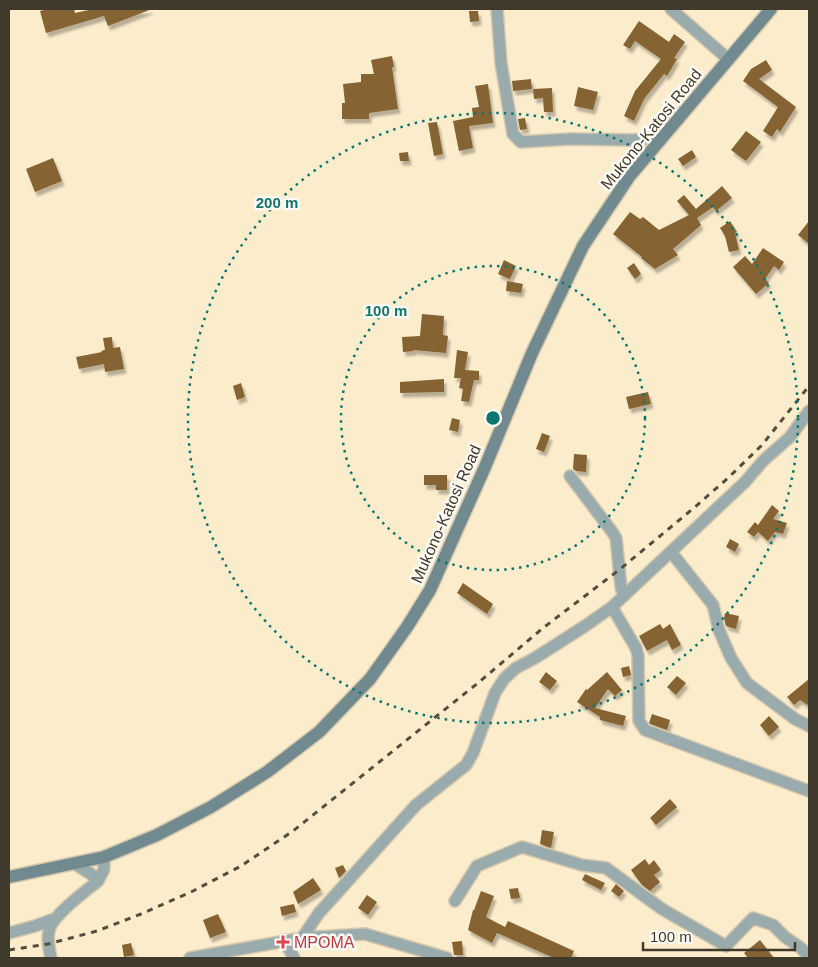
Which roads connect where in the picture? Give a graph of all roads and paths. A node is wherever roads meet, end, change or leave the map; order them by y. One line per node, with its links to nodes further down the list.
1 (497, 9): 5 (street)
2 (670, 9): 4 (street)
3 (771, 9): 4 (main road, Mukono-Katosi Road)
4 (728, 59): 5 (main road, Mukono-Katosi Road)
5 (660, 139): 13 (main road, Mukono-Katosi Road)
6 (809, 411): 8 (street)
7 (570, 476): 9 (street)
8 (671, 552): 9 (street); 11 (street)
9 (624, 596): 10 (street)
10 (612, 608): 12 (street); 20 (street)
11 (809, 726)
12 (809, 791)
13 (104, 857): 14 (main road, Mukono-Katosi Road); 16 (street)
14 (75, 864): 15 (main road, Mukono-Katosi Road); 16 (street)
15 (9, 877)
16 (98, 881): 18 (street)
17 (455, 901): 22 (street)
18 (54, 918): 19 (street); 23 (street)
19 (9, 933)
20 (302, 938): 21 (street); 26 (street)
21 (284, 940): 24 (street); 25 (street)
22 (809, 957)
23 (51, 958)
24 (190, 958)
25 (294, 958)
26 (447, 958)

